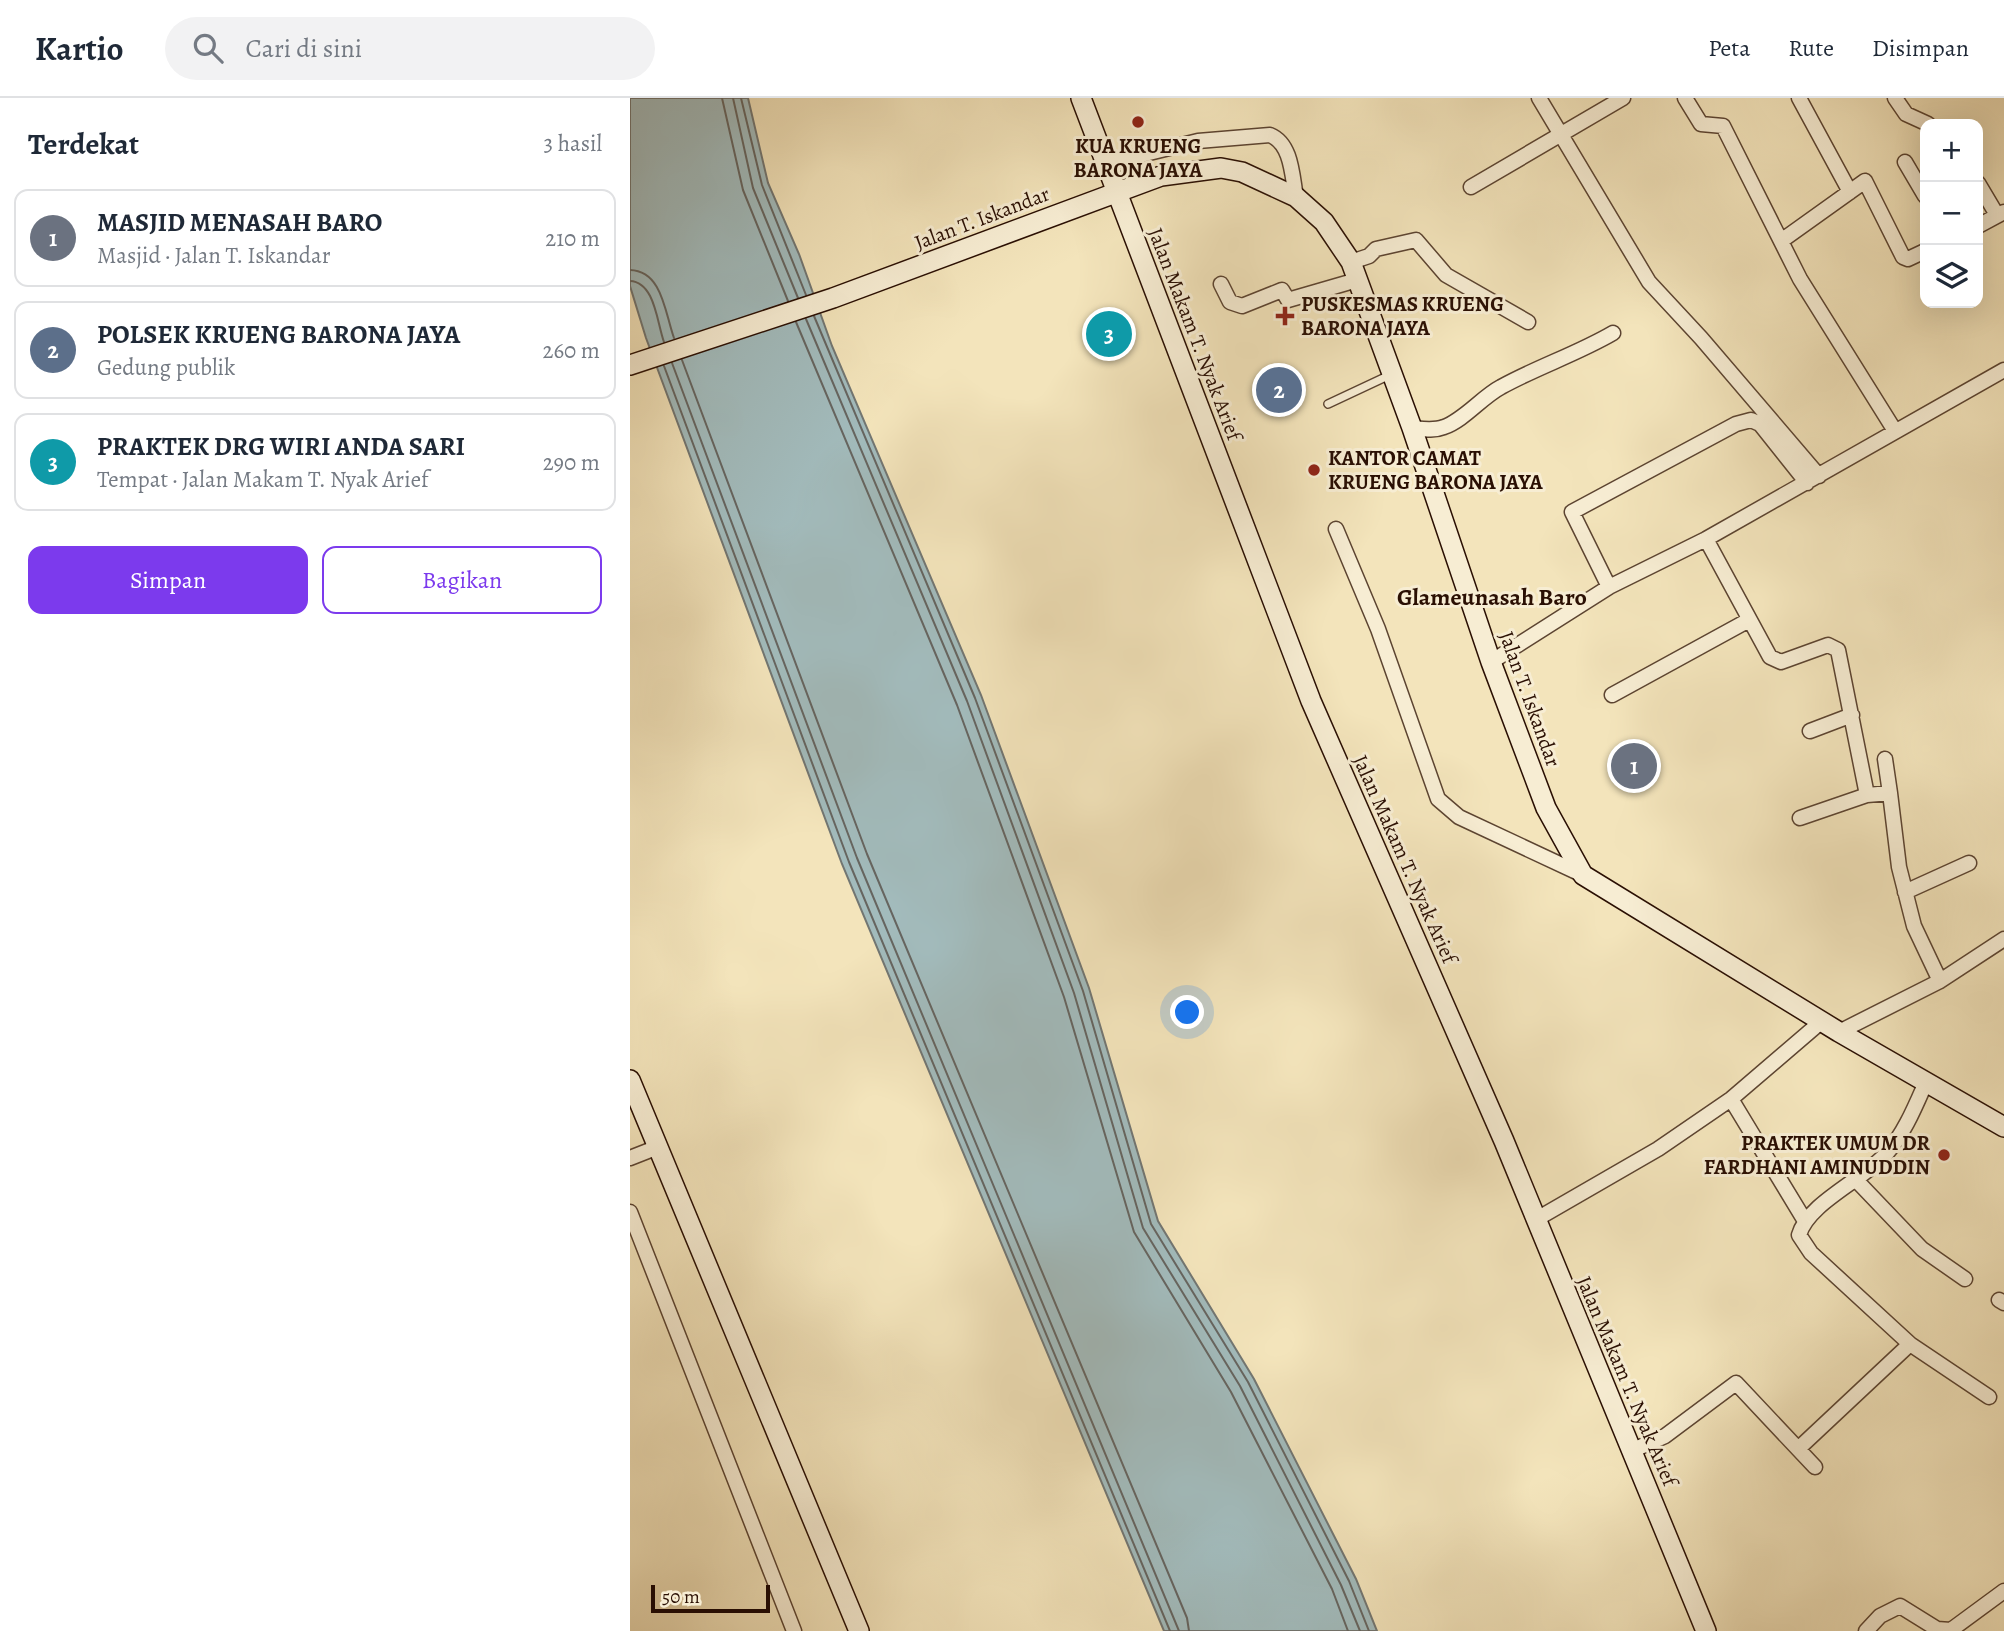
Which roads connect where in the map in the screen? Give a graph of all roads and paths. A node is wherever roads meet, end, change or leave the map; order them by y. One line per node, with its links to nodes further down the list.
1 (1081, 98): 10 (street, Jalan Makam T. Nyak Arief)
2 (1539, 98): 8 (street)
3 (1623, 98): 8 (street)
4 (1685, 98): 19 (street)
5 (1799, 98): 15 (street)
6 (1895, 98): 7 (street)
7 (1920, 120)
8 (1560, 135): 11 (street); 32 (street)
9 (1905, 162): 12 (street)
10 (1104, 164): 14 (street, Jalan Makam T. Nyak Arief); 16 (street)
11 (1471, 187)
12 (1920, 188)
13 (1983, 190): 17 (street)
14 (1117, 191): 16 (street, Jalan T. Iskandar); 26 (street, Jalan T. Iskandar); 60 (street, Jalan Makam T. Nyak Arief)
15 (1850, 192): 19 (street); 20 (street)
16 (1296, 197): 21 (street, Jalan T. Iskandar)
17 (2001, 213): 18 (street)
18 (1983, 223)
19 (1781, 241): 31 (street)
20 (1920, 253)
21 (1350, 262): 22 (street, Jalan T. Iskandar); 24 (street)
22 (1357, 281): 23 (street); 28 (street, Jalan T. Iskandar)
23 (1221, 284)
24 (1528, 322)
25 (1613, 333): 30 (street)
26 (630, 365)
27 (2004, 370): 31 (street)
28 (1393, 374): 29 (lane); 30 (street, Jalan T. Iskandar)
29 (1328, 404)
30 (1412, 428): 37 (street, Jalan T. Iskandar)
31 (1895, 431): 32 (street)
32 (1813, 479): 34 (street); 35 (street)
33 (1336, 528): 46 (street)
34 (1706, 539): 35 (street); 36 (street)
35 (1609, 587): 37 (street)
36 (1749, 620): 38 (street); 39 (street)
37 (1490, 662): 46 (street, Jalan T. Iskandar)
38 (1612, 695)
39 (1852, 715): 40 (street); 43 (street)
40 (1810, 731)
41 (1885, 759): 42 (street)
42 (1890, 793): 43 (street); 47 (street)
43 (1867, 795): 44 (street)
44 (1800, 817)
45 (1969, 863): 47 (street)
46 (1583, 875): 50 (street, Jalan T. Iskandar)
47 (1905, 892): 49 (street)
48 (2004, 939): 49 (street)
49 (1940, 981): 51 (street)
50 (1822, 1021): 51 (street, Jalan T. Iskandar); 54 (street)
51 (1839, 1032): 53 (street, Jalan T. Iskandar)
52 (630, 1080): 56 (street)
53 (1926, 1082): 55 (street, Jalan T. Iskandar); 58 (street)
54 (1731, 1099): 60 (street); 61 (street)
55 (2004, 1127)
56 (651, 1150): 57 (street); 70 (street)
57 (630, 1158)
58 (1857, 1181): 61 (street); 62 (street)
59 (630, 1212): 69 (street)
60 (1535, 1220): 66 (street, Jalan Makam T. Nyak Arief)
61 (1804, 1221): 63 (street)
62 (1965, 1279)
63 (1910, 1344): 64 (street); 65 (street)
64 (1989, 1397)
65 (1798, 1449): 66 (street); 67 (street)
66 (1631, 1451): 71 (street, Jalan Makam T. Nyak Arief)
67 (1815, 1467)
68 (2004, 1591): 72 (street)
69 (794, 1631)
70 (859, 1631)
71 (1706, 1631)
72 (1866, 1631)

